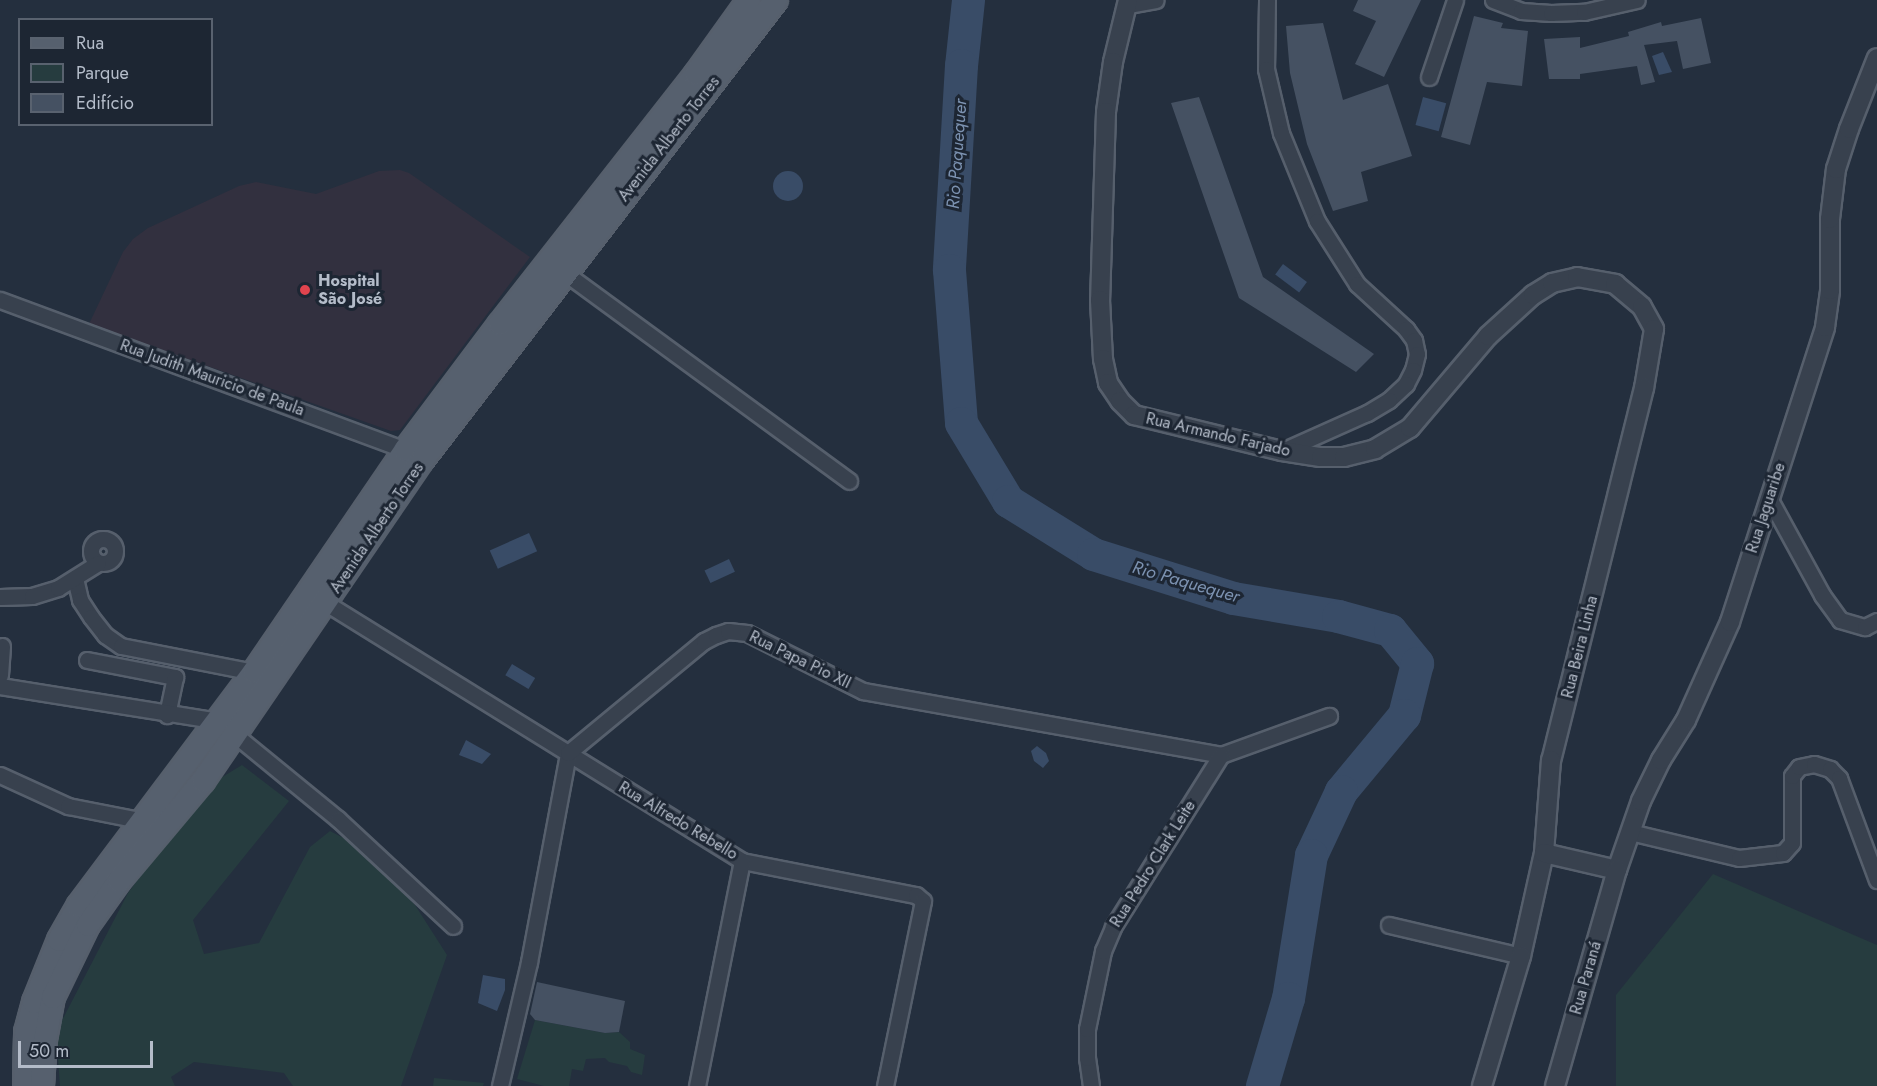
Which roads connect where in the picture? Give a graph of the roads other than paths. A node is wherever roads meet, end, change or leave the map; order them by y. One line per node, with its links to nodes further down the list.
1 (749, 0): 15 (main road, Avenida Alberto Torres)
2 (776, 0): 11 (main road, Avenida Alberto Torres)
3 (1156, 0): 8 (street)
4 (1267, 0): 14 (street)
5 (1455, 0): 10 (street)
6 (1493, 0): 7 (street)
7 (1637, 0)
8 (1128, 3): 14 (street, Rua Armando Farjado)
9 (1877, 58): 17 (street, Rua Jaguaribe)
10 (1429, 77)
11 (566, 273): 15 (main road, Avenida Alberto Torres); 16 (street)
12 (1552, 283): 14 (street, Rua Armando Farjado); 36 (street, Rua Beira Linha)
13 (0, 300): 15 (street, Rua Judith Mauricio de Paula)
14 (1282, 451)
15 (415, 454): 21 (main road, Avenida Alberto Torres); 25 (main road, Avenida Alberto Torres)
16 (849, 481)
17 (1769, 498): 22 (street); 35 (street, Rua Jaguaribe)
18 (98, 562): 19 (street)
19 (75, 578): 20 (street); 25 (street)
20 (0, 597)
21 (326, 603): 30 (main road, Avenida Alberto Torres); 31 (street, Rua Alfredo Rebello)
22 (1877, 621)
23 (2, 646): 26 (street)
24 (87, 660): 28 (street)
25 (254, 672): 30 (main road, Avenida Alberto Torres)
26 (0, 675)
27 (0, 686): 28 (street)
28 (167, 715): 30 (street)
29 (1329, 716): 32 (street, Rua Papa Pio XII)
30 (226, 728): 34 (main road, Avenida Alberto Torres); 41 (street); 44 (main road, Avenida Alberto Torres)
31 (568, 753): 32 (street, Rua Papa Pio XII); 37 (street, Rua Alfredo Rebello); 45 (street)
32 (1221, 754): 48 (street, Rua Pedro Clark Leite)
33 (0, 775): 34 (street)
34 (144, 821): 43 (main road, Avenida Alberto Torres)
35 (1630, 832): 38 (street, Rua Jaguaribe); 39 (street)
36 (1544, 853): 38 (street); 42 (street, Rua Beira Linha)
37 (742, 861): 46 (street); 47 (street, Rua Alfredo Rebello)
38 (1617, 870): 50 (street, Rua Paraná)
39 (1877, 880)
40 (1389, 925): 42 (street)
41 (453, 926)
42 (1521, 956): 49 (street, Rua Beira Linha)
43 (25, 1086)
44 (42, 1086)
45 (500, 1086)
46 (697, 1086)
47 (885, 1086)
48 (1091, 1086)
49 (1482, 1086)
50 (1556, 1086)

